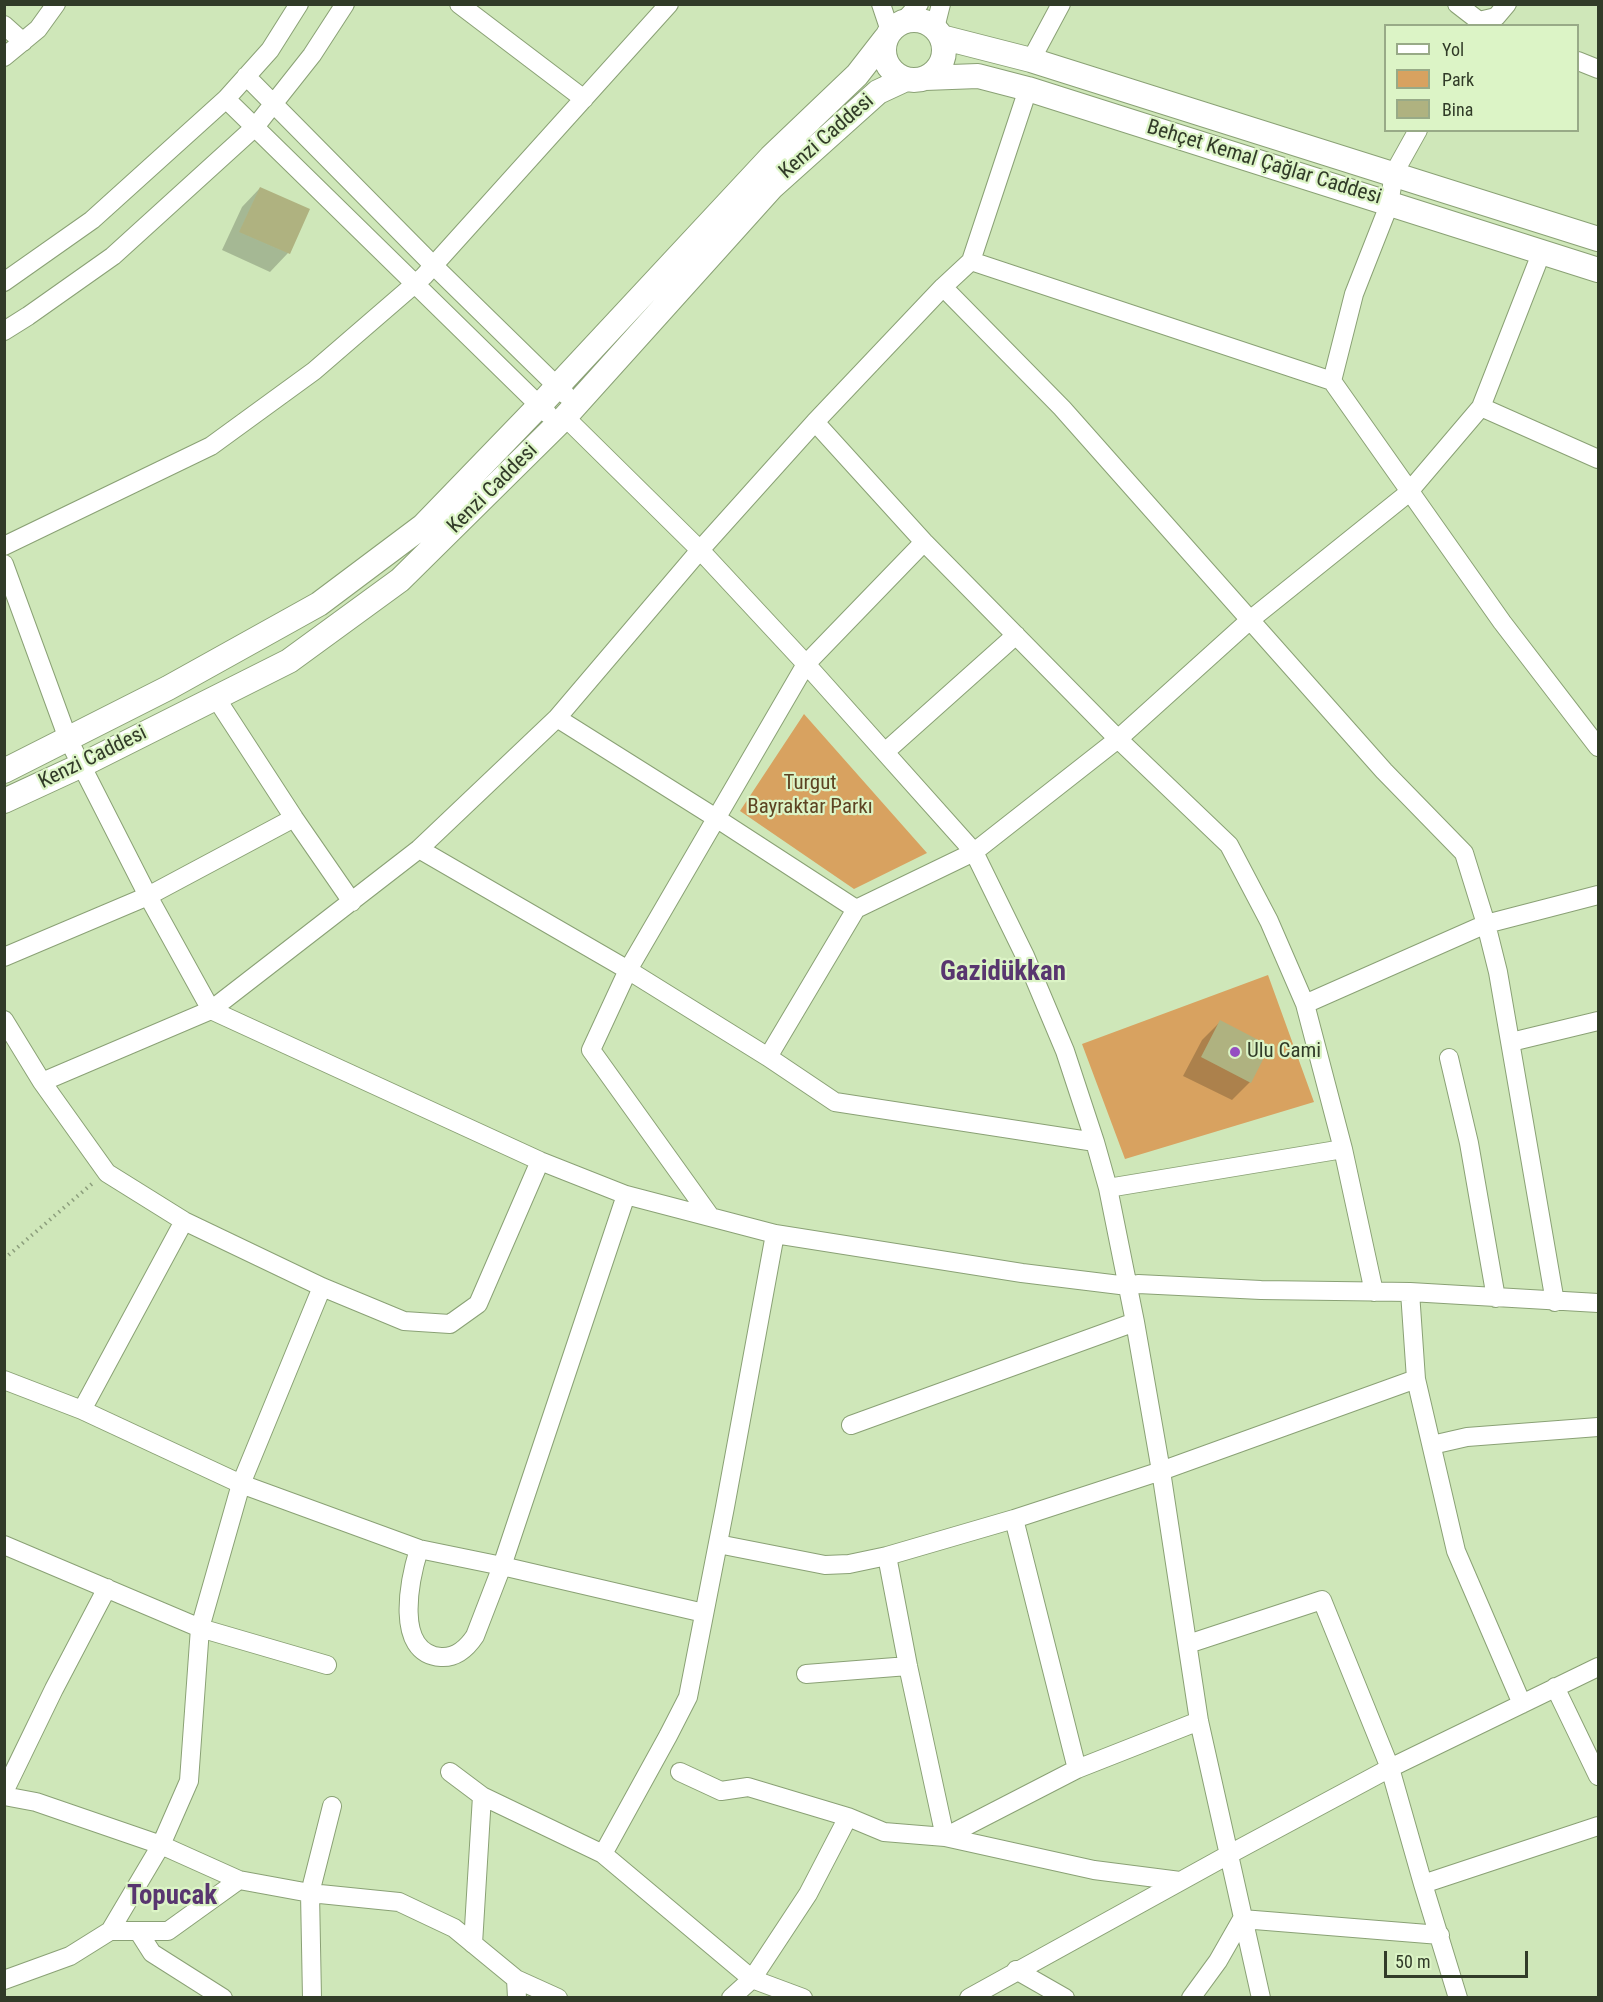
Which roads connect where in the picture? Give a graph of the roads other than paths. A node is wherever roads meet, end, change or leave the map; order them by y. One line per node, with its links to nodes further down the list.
1 (56, 4): 16 (street)
2 (298, 4): 21 (street)
3 (345, 4): 26 (street)
4 (459, 4): 25 (street)
5 (669, 4): 25 (street)
6 (880, 4): 14 (street)
7 (919, 4): 14 (street)
8 (941, 4): 15 (street)
9 (1061, 4): 18 (street)
10 (1457, 4): 12 (street)
11 (1507, 4): 12 (street)
12 (1482, 24)
13 (4, 25): 16 (street)
14 (893, 31): 15 (main road); 22 (main road); 41 (main road, Kenzi Caddesi)
15 (938, 32): 18 (main road, Behçet Kemal Çağlar Caddesi); 22 (main road)
16 (22, 42): 17 (street)
17 (4, 57)
18 (1030, 60): 29 (main road, Behçet Kemal Çağlar Caddesi)
19 (1579, 61): 20 (street)
20 (1599, 69)
21 (246, 76): 24 (street); 26 (street)
22 (915, 79): 23 (main road, Behçet Kemal Çağlar Caddesi); 44 (main road, Kenzi Caddesi)
23 (1028, 89): 30 (main road, Behçet Kemal Çağlar Caddesi); 33 (street)
24 (226, 99): 27 (street); 36 (street)
25 (584, 99): 34 (street)
26 (274, 103): 27 (street); 34 (street)
27 (255, 127): 37 (street); 39 (street)
28 (1417, 132): 29 (street)
29 (1394, 175): 30 (street); 31 (main road, Behçet Kemal Çağlar Caddesi)
30 (1389, 203): 32 (main road, Behçet Kemal Çağlar Caddesi); 40 (street)
31 (1599, 239)
32 (1542, 250): 35 (main road, Behçet Kemal Çağlar Caddesi); 43 (street)
33 (971, 261): 38 (street); 40 (street)
34 (433, 266): 37 (street); 41 (street)
35 (1599, 270)
36 (4, 282)
37 (415, 284): 42 (street); 49 (street)
38 (943, 287): 45 (street); 52 (street)
39 (4, 331)
40 (1332, 381): 47 (street)
41 (557, 386): 42 (main road, Kenzi Caddesi); 44 (street)
42 (539, 406): 44 (street); 57 (main road, Kenzi Caddesi)
43 (1481, 407): 46 (street); 47 (street)
44 (567, 415): 50 (street); 55 (main road, Kenzi Caddesi)
45 (815, 422): 48 (street); 50 (street)
46 (1599, 459)
47 (1410, 490): 52 (street); 59 (street)
48 (924, 543): 53 (street); 54 (street)
49 (4, 546)
50 (700, 550): 54 (street); 56 (street)
51 (4, 564): 57 (street)
52 (1250, 620): 58 (street); 72 (street)
53 (1016, 635): 58 (street); 60 (street)
54 (806, 664): 60 (street); 65 (street)
55 (216, 698): 61 (main road, Kenzi Caddesi); 64 (street)
56 (557, 718): 65 (street); 66 (street)
57 (68, 739): 61 (street); 62 (main road, Kenzi Caddesi)
58 (1118, 739): 67 (street); 75 (street)
59 (1599, 747)
60 (885, 752): 67 (street)
61 (82, 765): 63 (main road, Kenzi Caddesi); 68 (street)
62 (4, 771)
63 (4, 801)
64 (294, 818): 68 (street); 70 (street)
65 (716, 818): 71 (street); 74 (street)
66 (419, 849): 70 (street); 74 (street)
67 (974, 852): 71 (street); 83 (street)
68 (148, 896): 73 (street); 76 (street)
69 (1599, 896): 72 (street)
70 (352, 902): 76 (street)
71 (856, 909): 80 (street)
72 (1486, 924): 75 (street); 79 (street)
73 (4, 957)
74 (628, 970): 80 (street); 88 (street)
75 (1305, 1004): 84 (street)
76 (211, 1010): 82 (street); 85 (street)
77 (4, 1020): 82 (street)
78 (1599, 1021): 79 (street)
79 (1510, 1042): 96 (street)
80 (768, 1057): 83 (street)
81 (1449, 1058): 95 (street)
82 (42, 1082): 89 (street)
83 (1095, 1142): 86 (street)
84 (1343, 1149): 86 (street); 93 (street)
85 (540, 1161): 87 (street); 92 (street)
86 (1108, 1188): 91 (street)
87 (626, 1195): 88 (street); 112 (street)
88 (711, 1216): 90 (street)
89 (184, 1221): 92 (street); 101 (street)
90 (775, 1234): 91 (street); 108 (street)
91 (1128, 1286): 93 (street); 98 (street)
92 (322, 1287): 106 (street)
93 (1374, 1292): 94 (street)
94 (1410, 1292): 95 (street); 99 (street)
95 (1496, 1298): 96 (street)
96 (1555, 1302): 97 (street)
97 (1599, 1303)
98 (1135, 1322): 102 (street); 105 (street)
99 (1416, 1379): 104 (street); 105 (street)
100 (4, 1380): 101 (street)
101 (81, 1410): 106 (street)
102 (851, 1425)
103 (1599, 1427): 104 (street)
104 (1432, 1445): 122 (street)
105 (1161, 1471): 107 (street); 116 (street)
106 (241, 1484): 110 (street); 115 (street)
107 (1014, 1519): 111 (street); 125 (street)
108 (718, 1544): 111 (street); 114 (street)
109 (4, 1545): 113 (street)
110 (419, 1549): 112 (street); 112 (street)
111 (886, 1556): 118 (street)
112 (502, 1566): 114 (street)
113 (107, 1588): 115 (street); 129 (street)
114 (704, 1613): 137 (street)
115 (200, 1628): 117 (street); 136 (street)
116 (1188, 1644): 123 (street); 124 (street)
117 (327, 1665)
118 (908, 1666): 120 (street); 135 (street)
119 (1599, 1667): 121 (street)
120 (806, 1674)
121 (1555, 1687): 122 (street); 128 (street)
122 (1522, 1704): 124 (street)
123 (1199, 1721): 125 (street); 138 (street)
124 (1390, 1768): 138 (street); 141 (street)
125 (1077, 1769): 135 (street)
126 (450, 1772): 131 (street)
127 (680, 1772): 133 (street)
128 (1599, 1776)
129 (4, 1792)
130 (4, 1796): 136 (street)
131 (482, 1796): 137 (street); 147 (street)
132 (332, 1806): 142 (street)
133 (848, 1817): 135 (street); 149 (street)
134 (1599, 1826): 141 (street)
135 (945, 1837): 140 (street)
136 (161, 1845): 139 (street); 144 (street)
137 (603, 1854): 149 (street)
138 (1228, 1855): 140 (street); 143 (street)
139 (240, 1880): 142 (street); 145 (street)
140 (1180, 1881): 148 (street)
141 (1423, 1884): 146 (street)
142 (310, 1893): 147 (street); 153 (street)
143 (1242, 1919): 146 (street); 159 (street); 160 (street)
144 (110, 1931): 145 (street); 150 (street)
145 (138, 1931): 152 (street)
146 (1440, 1935): 161 (street)
147 (473, 1944): 151 (street)
148 (1016, 1970): 157 (street); 158 (street)
149 (752, 1979): 155 (street); 156 (street)
150 (4, 1980)
151 (516, 1988): 154 (street)
152 (223, 1998)
153 (312, 1998)
154 (558, 1998)
155 (731, 1998)
156 (803, 1998)
157 (969, 1998)
158 (1065, 1998)
159 (1191, 1998)
160 (1261, 1998)
161 (1458, 1998)

